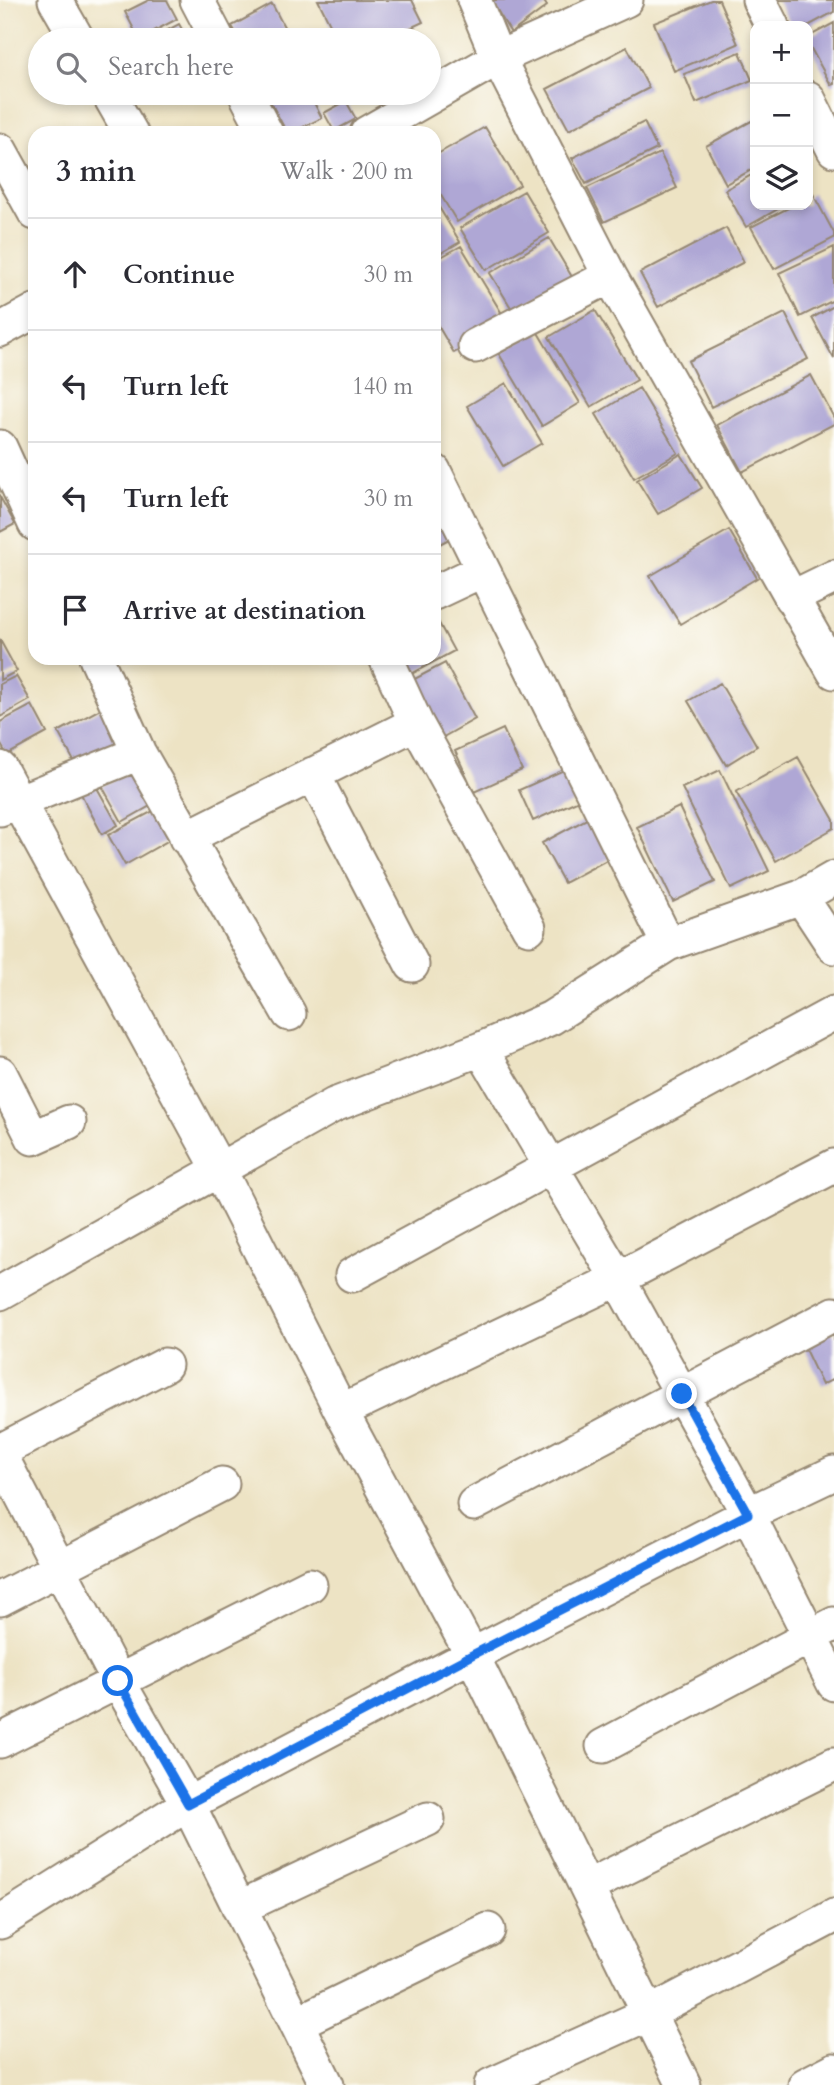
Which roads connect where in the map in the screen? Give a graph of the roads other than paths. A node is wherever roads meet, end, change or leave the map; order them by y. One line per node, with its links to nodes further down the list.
1 (55, 0): 7 (street)
2 (197, 0): 8 (street)
3 (474, 0): 9 (street)
4 (626, 0): 9 (street)
5 (759, 0): 6 (street)
6 (770, 21)
7 (71, 28)
8 (212, 28)
9 (498, 58): 10 (street); 21 (street)
10 (441, 91)
11 (115, 105): 15 (street)
12 (251, 105): 16 (street)
13 (416, 105): 17 (street)
14 (813, 108): 19 (street)
15 (127, 126)
16 (262, 126)
17 (379, 126)
18 (0, 150): 20 (street)
19 (834, 150)
20 (28, 201)
21 (610, 276): 24 (street); 31 (street)
22 (28, 315): 23 (street)
23 (0, 330)
24 (475, 346)
25 (0, 447): 27 (street)
26 (441, 485): 28 (street)
27 (28, 509)
28 (483, 570): 30 (street); 44 (street)
29 (834, 576): 31 (street)
30 (441, 590)
31 (791, 598): 34 (street)
32 (99, 665): 36 (street)
33 (389, 665): 35 (street)
34 (834, 673)
35 (416, 723): 38 (street); 43 (street)
36 (139, 753): 39 (street); 40 (street)
37 (0, 768): 39 (street)
38 (313, 774): 40 (street); 46 (street)
39 (9, 806): 54 (street)
40 (186, 838): 48 (street)
41 (834, 878): 42 (street)
42 (801, 897): 44 (street); 45 (street)
43 (528, 928)
44 (668, 944): 49 (street)
45 (834, 947)
46 (412, 965)
47 (834, 1013): 52 (street)
48 (289, 1014)
49 (481, 1049): 52 (street); 54 (street)
50 (0, 1073): 51 (street)
51 (69, 1122)
52 (551, 1166): 55 (street); 56 (street)
53 (834, 1166): 56 (street)
54 (219, 1168): 57 (street); 61 (street)
55 (352, 1275)
56 (618, 1279): 60 (street); 61 (street)
57 (0, 1293)
58 (834, 1314): 60 (street)
59 (165, 1365): 62 (street)
60 (682, 1394): 65 (street); 66 (street)
61 (341, 1411): 71 (street)
62 (0, 1453): 67 (street)
63 (834, 1473): 66 (street)
64 (222, 1484): 67 (street)
65 (474, 1504)
66 (748, 1514): 70 (street); 71 (street)
67 (59, 1568): 69 (street); 72 (street)
68 (310, 1585): 72 (street)
69 (0, 1599)
70 (822, 1630): 73 (street); 75 (street)
71 (472, 1655): 77 (street); 79 (street)
72 (118, 1681): 74 (street); 77 (street)
73 (834, 1684)
74 (0, 1741)
75 (603, 1746)
76 (834, 1764): 79 (street)
77 (188, 1804): 80 (street); 82 (street)
78 (428, 1819): 80 (street)
79 (587, 1886): 84 (street)
80 (239, 1908): 85 (street)
81 (834, 1916): 84 (street)
82 (0, 1922)
83 (488, 1930): 85 (street)
84 (648, 2014): 88 (street); 89 (street)
85 (297, 2023): 87 (street)
86 (834, 2070): 90 (street)
87 (327, 2085)
88 (491, 2085)
89 (684, 2085)
90 (805, 2085)

